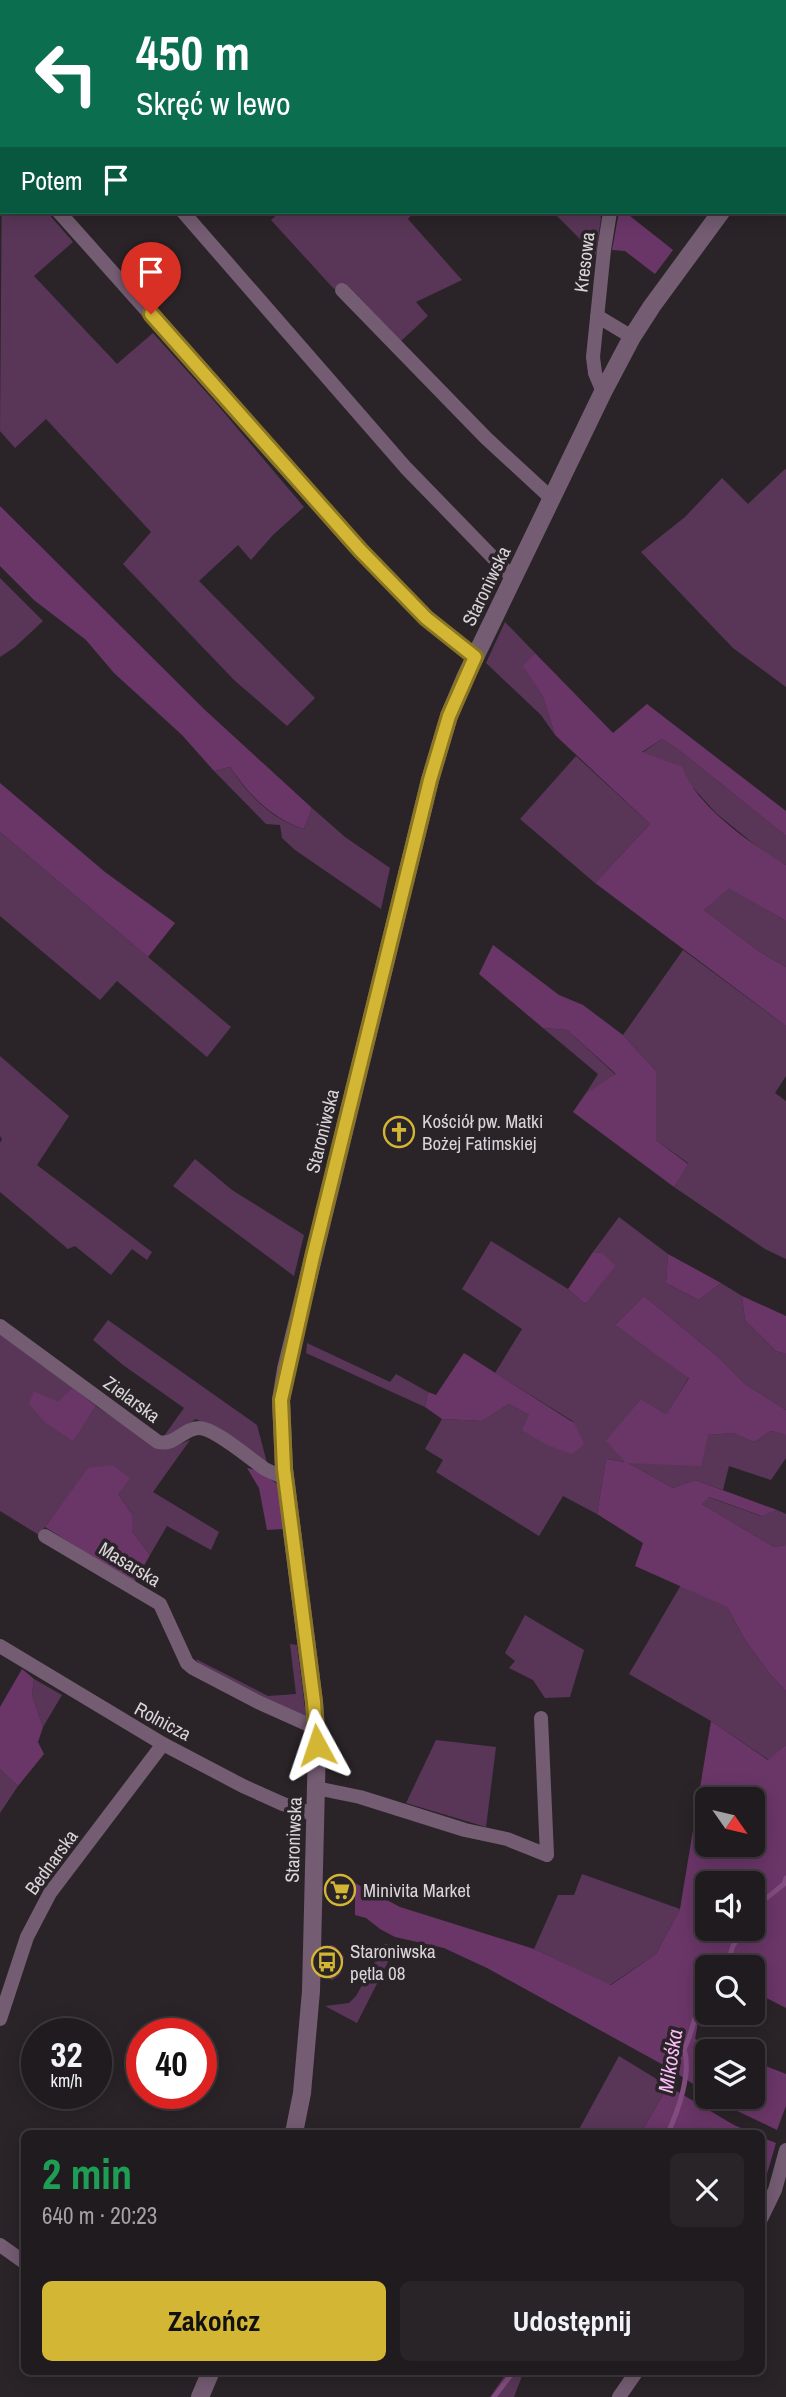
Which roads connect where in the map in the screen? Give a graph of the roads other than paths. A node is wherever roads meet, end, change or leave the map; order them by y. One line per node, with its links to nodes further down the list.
1 (61, 214): 11 (street)
2 (185, 214): 10 (street)
3 (610, 214): 6 (street, Kresowa)
4 (720, 214): 7 (street, Staroniwska)
5 (342, 290): 9 (street)
6 (597, 316): 7 (street, Kresowa); 8 (street, Kresowa)
7 (632, 337): 8 (street, Staroniwska)
8 (603, 392): 9 (street, Staroniwska)
9 (551, 498): 10 (street, Staroniwska)
10 (513, 578): 11 (street, Staroniwska)
11 (475, 657): 13 (street, Staroniwska)
12 (0, 1326): 13 (street, Zielarska)
13 (285, 1478): 17 (street, Staroniwska)
14 (46, 1536): 17 (street, Masarska)
15 (0, 1646): 18 (street, Rolnicza)
16 (541, 1718): 19 (street)
17 (316, 1728): 19 (street, Staroniwska)
18 (163, 1744): 20 (street, Rolnicza); 21 (street, Bednarska)
19 (316, 1788): 20 (street, Staroniwska)
20 (316, 1815): 22 (street, Staroniwska)
21 (0, 2019)
22 (294, 2130)
23 (786, 2150): 24 (street)
24 (765, 2211)
25 (0, 2245): 26 (street)
26 (21, 2260)
27 (206, 2375): 29 (street)
28 (634, 2375): 30 (street)
29 (200, 2397)
30 (619, 2397)

